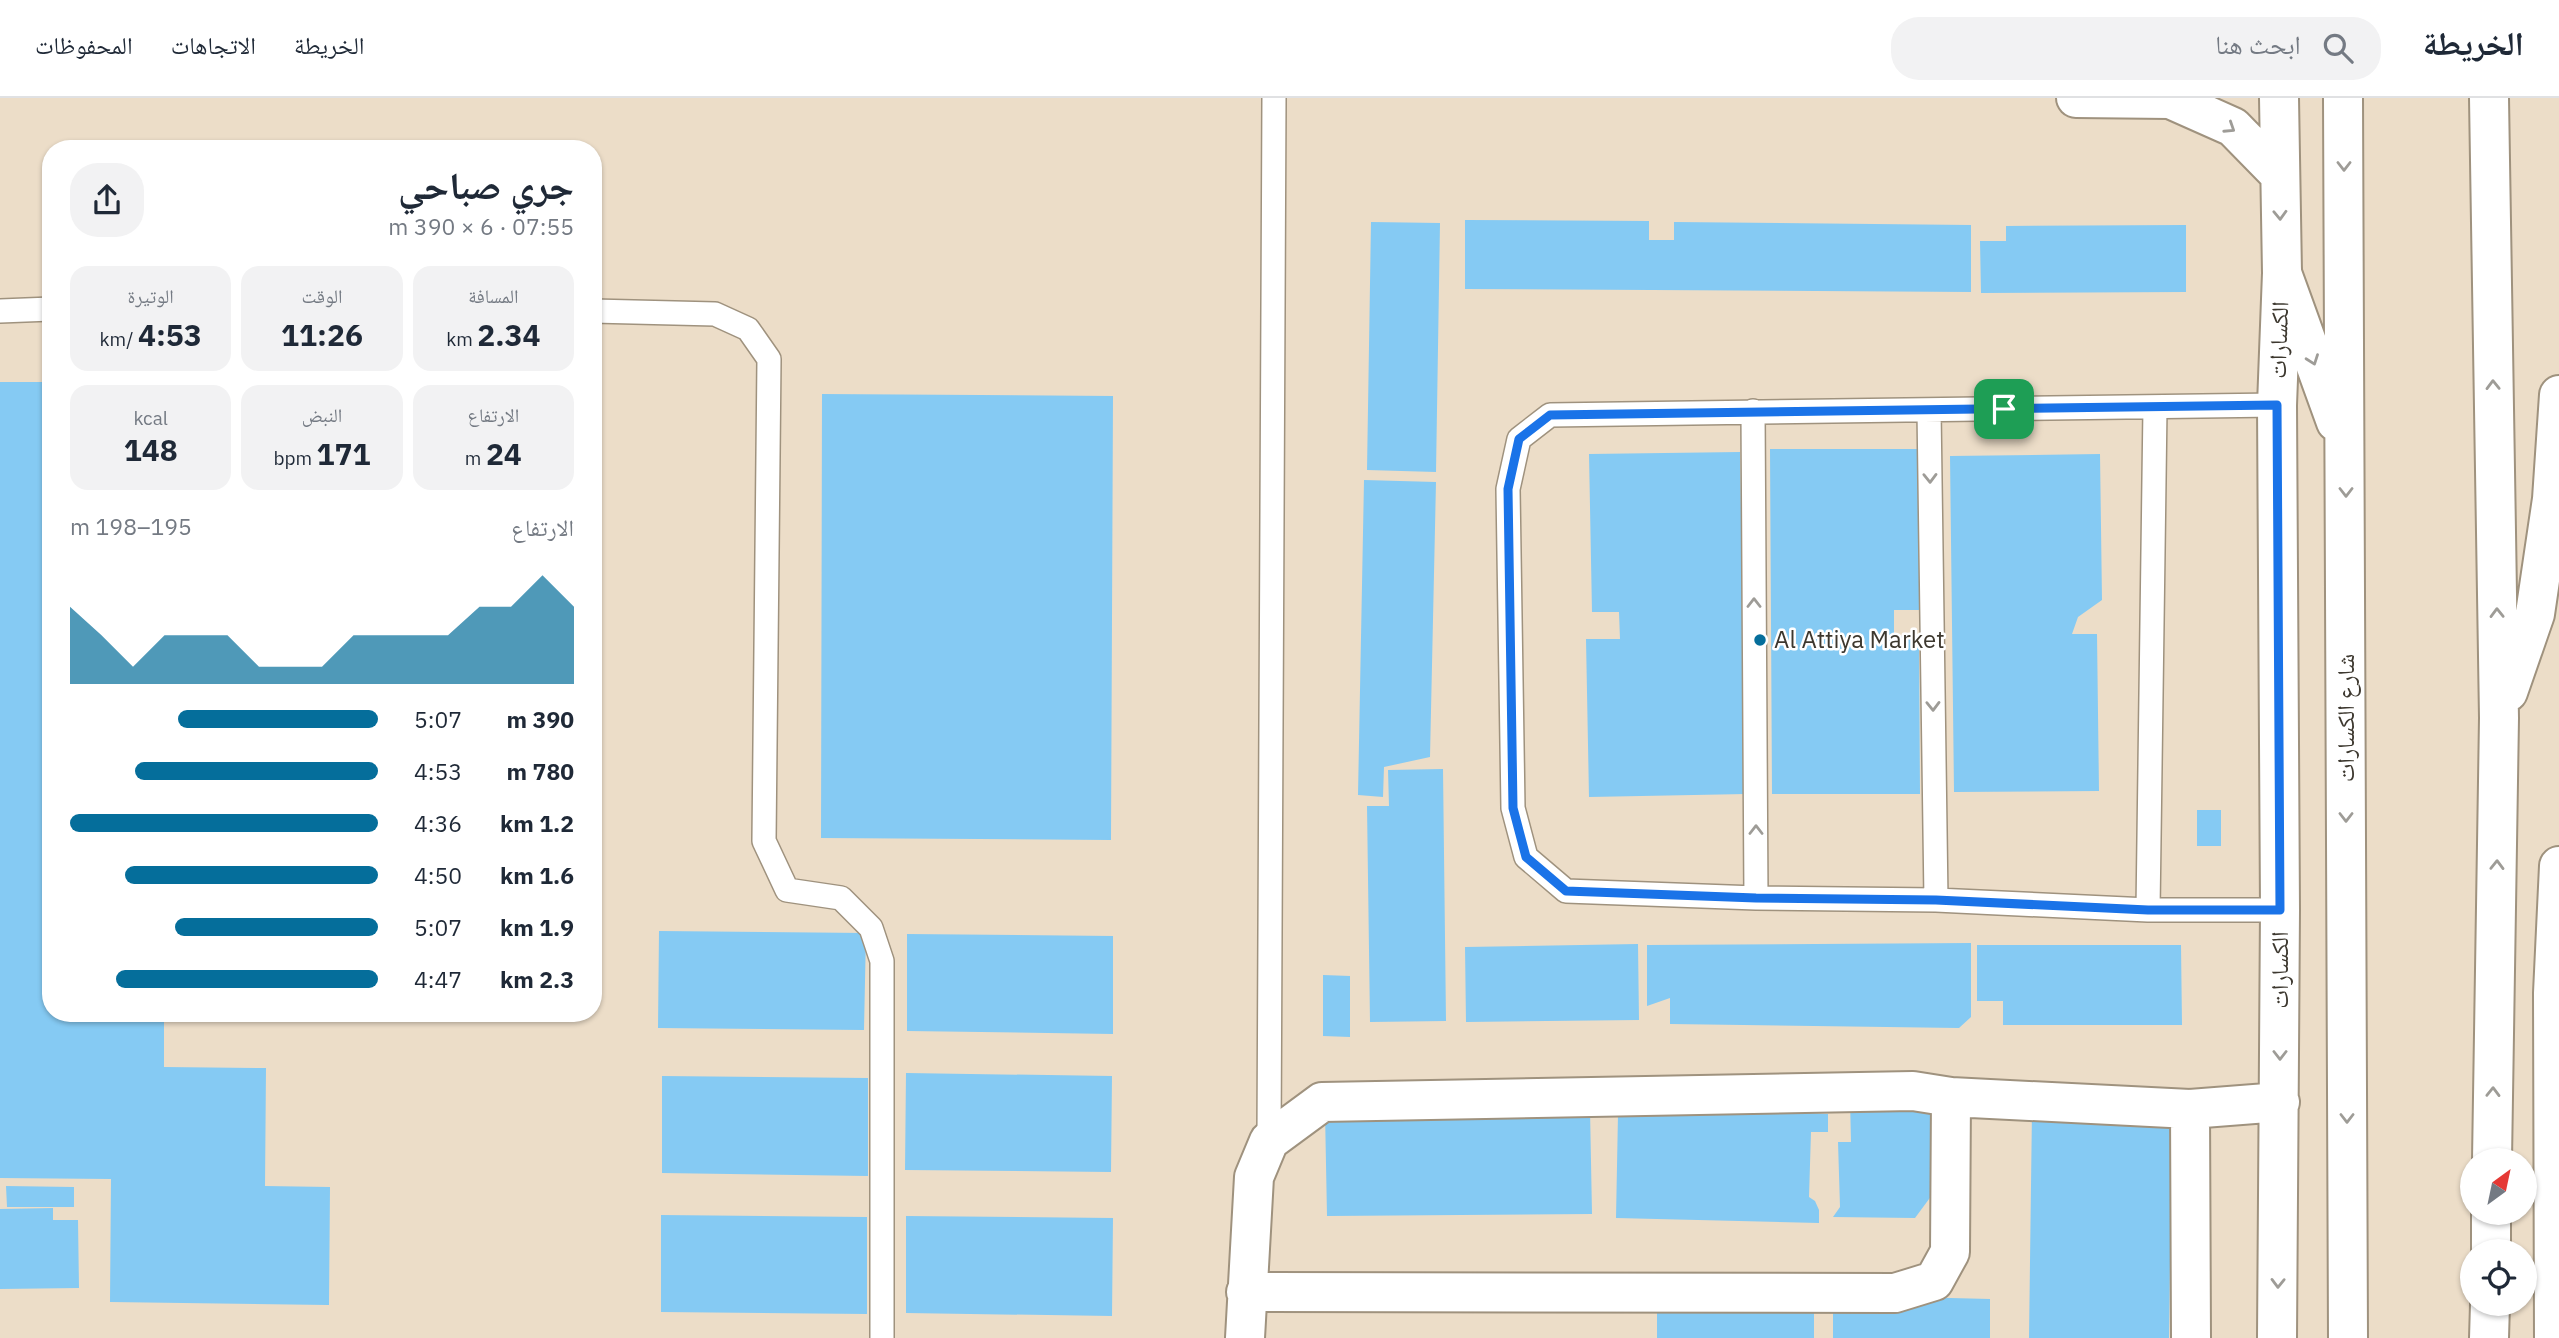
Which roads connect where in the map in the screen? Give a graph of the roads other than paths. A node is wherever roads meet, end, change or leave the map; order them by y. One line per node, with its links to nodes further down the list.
1 (1274, 98): 28 (lane)
2 (2076, 98): 6 (street)
3 (2279, 98): 7 (street, الكسارات)
4 (2343, 98): 17 (street, شارع الكسارات, one-way to 17)
5 (2488, 98): 18 (street, one-way to 5)
6 (2171, 99): 7 (street, one-way to 7)
7 (2278, 174): 8 (street, الكسارات, one-way to 8)
8 (2282, 273): 13 (street, الكسارات); 17 (street, one-way to 17)
9 (42, 309): 10 (lane)
10 (0, 311)
11 (602, 311): 32 (lane)
12 (2559, 395): 18 (street)
13 (2277, 405): 14 (lane); 23 (street, الكسارات)
14 (2155, 408): 15 (lane); 22 (lane)
15 (1929, 410): 16 (lane); 21 (lane, one-way to 21)
16 (1753, 411): 20 (lane, one-way to 16); 20 (lane)
17 (2346, 449): 36 (street, شارع الكسارات, one-way to 36)
18 (2499, 718): 29 (street, one-way to 18)
19 (2559, 866): 24 (street)
20 (1756, 898): 21 (lane)
21 (1936, 900): 22 (lane)
22 (2148, 910): 23 (lane)
23 (2280, 910): 26 (street, الكسارات, one-way to 26)
24 (2556, 989): 38 (street)
25 (1951, 1097): 27 (street); 28 (street); 30 (street)
26 (2280, 1102): 27 (street); 35 (street, الكسارات, one-way to 35)
27 (2190, 1109): 34 (street)
28 (1269, 1141): 30 (street)
29 (2492, 1148)
30 (1246, 1292): 33 (street)
31 (2490, 1316): 37 (street)
32 (882, 1338)
33 (1245, 1338)
34 (2191, 1338)
35 (2277, 1338)
36 (2348, 1338)
37 (2490, 1338)
38 (2554, 1338)

